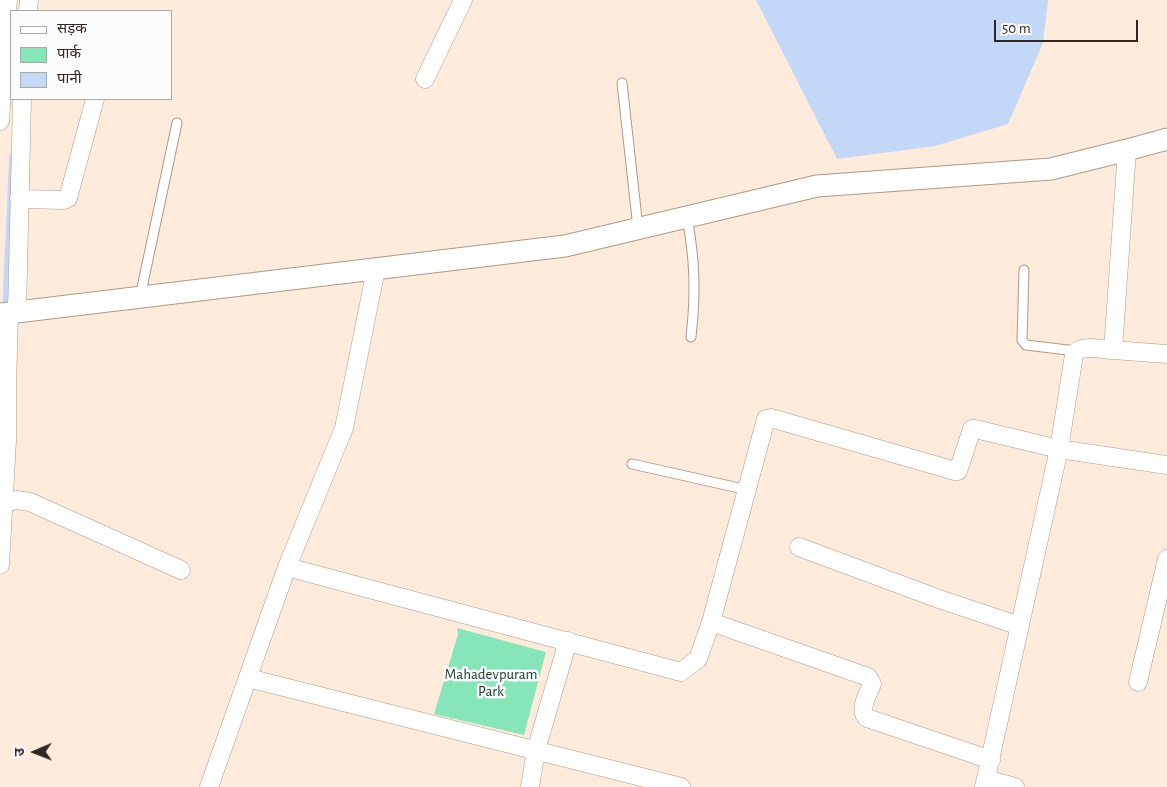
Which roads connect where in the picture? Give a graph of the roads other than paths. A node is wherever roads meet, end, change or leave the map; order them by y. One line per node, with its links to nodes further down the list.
1 (463, 0): 4 (street)
2 (5, 11): 3 (street)
3 (2, 75): 8 (street)
4 (425, 79)
5 (622, 83): 14 (lane)
6 (22, 100): 12 (street)
7 (95, 100): 12 (street)
8 (0, 121)
9 (177, 124): 17 (lane)
10 (1167, 139): 11 (street)
11 (1127, 150): 13 (street); 20 (street)
12 (19, 199): 18 (street)
13 (687, 217): 14 (street); 19 (lane)
14 (638, 229): 15 (street)
15 (376, 269): 17 (street); 31 (street)
16 (1024, 270): 21 (lane)
17 (140, 297): 18 (street)
18 (8, 313): 27 (street)
19 (691, 337)
20 (1114, 350): 21 (street); 22 (street)
21 (1076, 351): 23 (street)
22 (1167, 354)
23 (1058, 449): 25 (street); 26 (street); 34 (street)
24 (632, 464): 26 (lane)
25 (1167, 465)
26 (748, 490): 33 (street)
27 (2, 503): 30 (street); 32 (street)
28 (799, 546): 34 (street)
29 (1167, 559): 37 (street)
30 (0, 565)
31 (287, 567): 35 (street); 36 (street)
32 (181, 570)
33 (711, 622): 35 (street); 39 (street)
34 (1020, 626): 39 (street)
35 (568, 641): 38 (street)
36 (248, 678): 38 (street); 41 (street)
37 (1138, 682)
38 (536, 750): 42 (street); 43 (street)
39 (991, 760): 40 (street)
40 (985, 783): 44 (street)
41 (209, 787)
42 (530, 787)
43 (681, 787)
44 (1015, 787)

